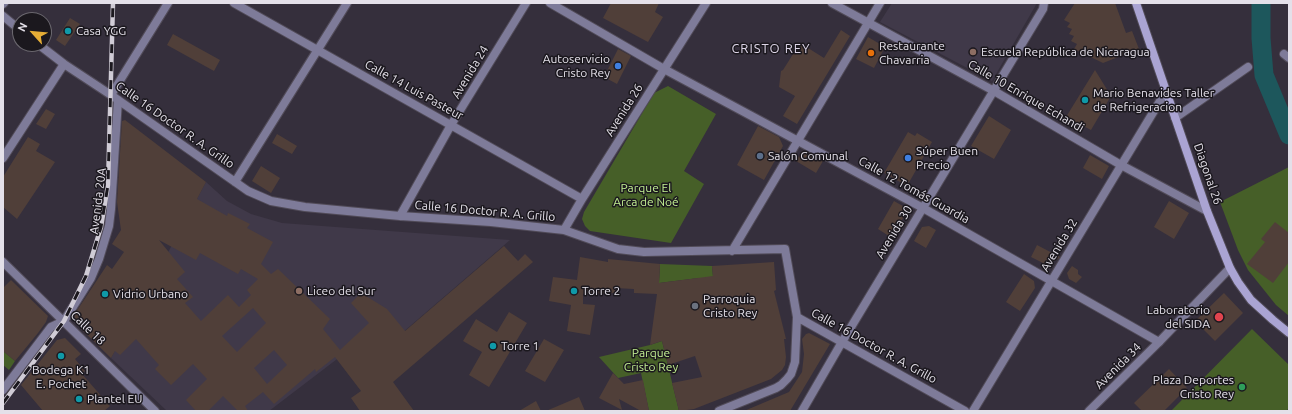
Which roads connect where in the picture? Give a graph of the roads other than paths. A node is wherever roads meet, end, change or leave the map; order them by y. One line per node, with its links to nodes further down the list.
1 (168, 3): 21 (street)
2 (234, 3): 14 (street, Calle 14 Luis Pasteur)
3 (347, 3): 14 (street)
4 (526, 3): 23 (street, Avenida 24)
5 (550, 3): 18 (street, Calle 12 Tomás Guardia)
6 (706, 3): 18 (street, Avenida 26)
7 (832, 3): 13 (street, Calle 10 Enrique Echandi)
8 (880, 3): 13 (street)
9 (1044, 3): 19 (street, Avenida 30)
10 (1136, 3): 20 (main road, Diagonal 26)
11 (3, 16): 12 (street)
12 (12, 23)
13 (868, 23): 19 (street, Calle 10 Enrique Echandi); 24 (street)
14 (317, 50): 23 (street, Calle 14 Luis Pasteur); 27 (street)
15 (48, 52): 16 (street, Calle 16 Doctor R. A. Grillo)
16 (64, 64): 21 (street, Calle 16 Doctor R. A. Grillo); 25 (street)
17 (1248, 67): 22 (street)
18 (664, 69): 24 (street, Calle 12 Tomás Guardia); 28 (street, Avenida 26)
19 (994, 91): 26 (street, Calle 10 Enrique Echandi); 29 (street, Avenida 30)
20 (1166, 91): 22 (main road, Diagonal 26); 26 (street, Avenida 32)
21 (115, 98): 27 (street, Calle 16 Doctor R. A. Grillo); 38 (street, Avenida 20A)
22 (1175, 118): 30 (main road, Diagonal 26)
23 (452, 125): 28 (street, Calle 14 Luis Pasteur); 31 (street, Avenida 24)
24 (798, 140): 29 (street, Calle 12 Tomás Guardia); 33 (street)
25 (3, 158)
26 (1122, 165): 30 (street, Calle 10 Enrique Echandi); 36 (street, Avenida 32)
27 (235, 182): 31 (street, Calle 16 Doctor R. A. Grillo)
28 (582, 199): 32 (street, Avenida 26)
29 (922, 208): 36 (street, Calle 12 Tomás Guardia); 40 (street, Avenida 30)
30 (1208, 211): 35 (main road, Diagonal 26)
31 (400, 216): 32 (street, Calle 16 Doctor R. A. Grillo)
32 (564, 230): 33 (street, Calle 16 Doctor R. A. Grillo)
33 (732, 252): 37 (street, Calle 16 Doctor R. A. Grillo)
34 (3, 262): 38 (street, Calle 18)
35 (1230, 268): 39 (main road, Diagonal 26); 41 (street, Avenida 34)
36 (1051, 281): 41 (street, Calle 12 Tomás Guardia); 47 (street, Avenida 32)
37 (797, 317): 40 (street, Calle 16 Doctor R. A. Grillo); 44 (street)
38 (64, 321): 42 (street, Avenida 20A); 43 (street, Calle 18)
39 (1289, 333)
40 (842, 342): 45 (street, Avenida 30); 46 (street, Calle 16 Doctor R. A. Grillo)
41 (1159, 342): 48 (street, Avenida 34)
42 (3, 390)
43 (155, 411)
44 (719, 411)
45 (802, 411)
46 (965, 411)
47 (973, 411)
48 (1089, 411)

